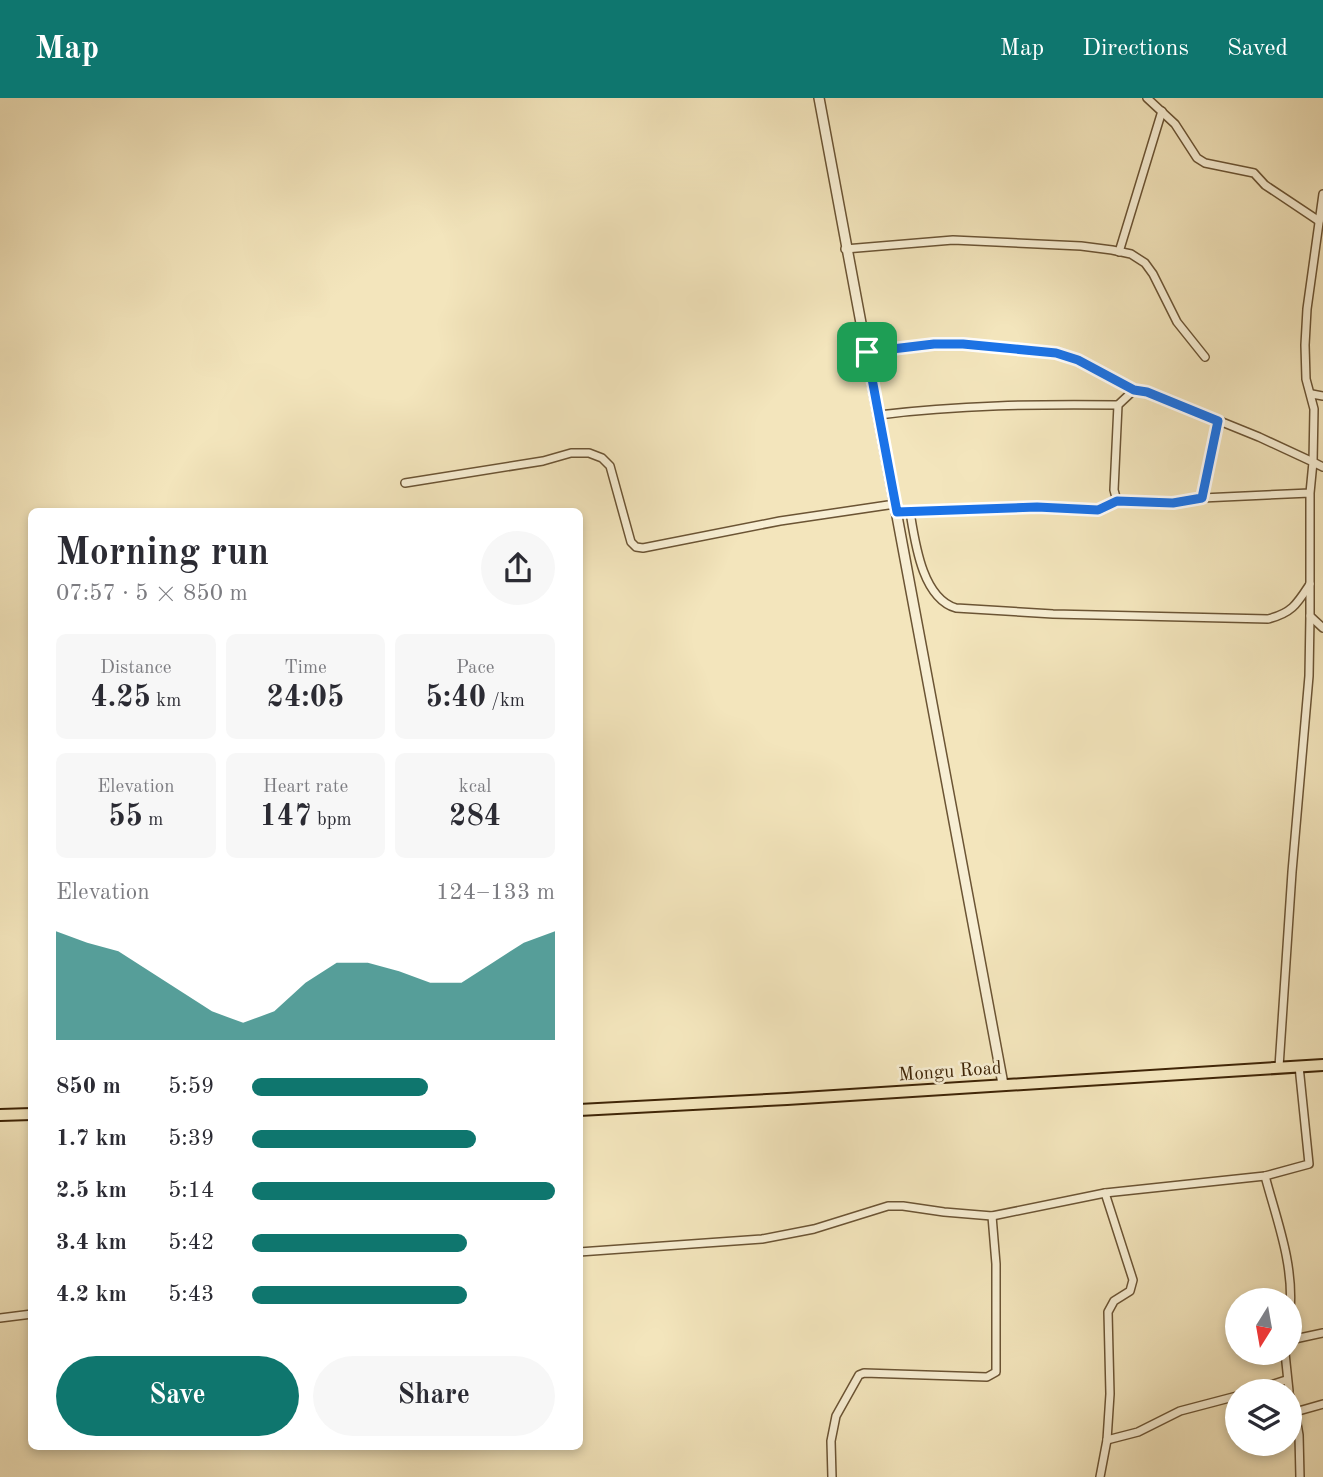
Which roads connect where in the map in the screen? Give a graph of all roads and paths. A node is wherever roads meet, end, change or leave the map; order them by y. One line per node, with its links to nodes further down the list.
1 (819, 98): 6 (street)
2 (1147, 98): 3 (street)
3 (1162, 111): 5 (street); 7 (street)
4 (1323, 194): 5 (street)
5 (1319, 221): 11 (street)
6 (845, 249): 7 (street); 8 (street)
7 (1119, 251): 9 (street)
8 (867, 352): 10 (street); 14 (street)
9 (1205, 357)
10 (1134, 390): 13 (street); 15 (street)
11 (1312, 394): 12 (street); 16 (street)
12 (1323, 396)
13 (1118, 405): 14 (street); 21 (street)
14 (879, 415): 22 (street)
15 (1218, 421): 16 (street); 20 (street)
16 (1313, 462): 17 (street); 19 (street)
17 (1323, 467)
18 (405, 483): 22 (street)
19 (1310, 494): 20 (street); 24 (street)
20 (1202, 498): 21 (street)
21 (1117, 501): 23 (street)
22 (896, 508): 23 (street); 30 (street)
23 (910, 512): 24 (street)
24 (1310, 584): 25 (street)
25 (1310, 616): 26 (street); 29 (street)
26 (1323, 628)
27 (1323, 1065): 28 (main road, Mongu Road)
28 (1299, 1066): 29 (main road, Mongu Road); 34 (street)
29 (1279, 1067): 30 (main road, Mongu Road)
30 (1003, 1084): 31 (main road, Mongu Road)
31 (583, 1110)
32 (28, 1114): 33 (main road)
33 (0, 1115)
34 (1265, 1176): 35 (street); 38 (street)
35 (1105, 1193): 36 (street); 46 (street)
36 (992, 1216): 37 (street); 48 (street)
37 (583, 1252)
38 (1291, 1288)
39 (28, 1314): 40 (street)
40 (0, 1318)
41 (1323, 1333): 42 (street)
42 (1302, 1337)
43 (1225, 1399): 46 (street)
44 (1323, 1404): 45 (street)
45 (1302, 1410)
46 (1107, 1440): 49 (street)
47 (1300, 1456): 50 (street)
48 (832, 1477)
49 (1100, 1477)
50 (1300, 1477)

